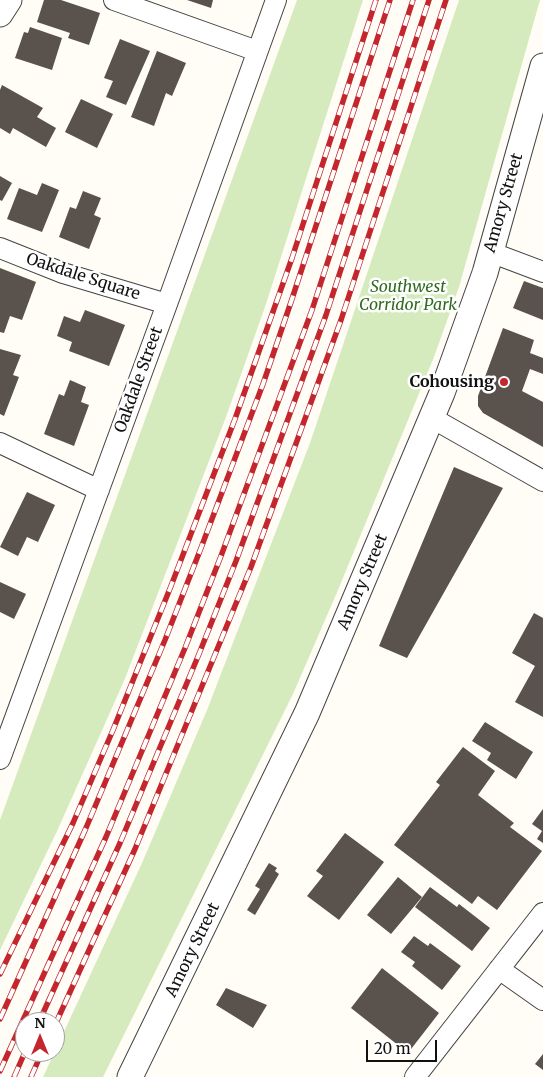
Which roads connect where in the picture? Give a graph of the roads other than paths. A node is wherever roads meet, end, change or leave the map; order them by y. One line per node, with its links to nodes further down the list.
1 (10, 0): 4 (street)
2 (114, 0): 5 (street)
3 (276, 0): 5 (street, Oakdale Street)
4 (0, 14)
5 (257, 51): 10 (street, Oakdale Street)
6 (543, 66): 8 (street, Amory Street)
7 (0, 248): 10 (street, Oakdale Square)
8 (490, 252): 9 (street); 11 (street, Amory Street)
9 (543, 272)
10 (167, 304): 14 (street, Oakdale Street)
11 (432, 418): 13 (street); 19 (street, Amory Street)
12 (0, 443): 14 (street)
13 (543, 481)
14 (98, 490): 15 (street, Oakdale Street)
15 (0, 759)
16 (543, 912): 17 (street)
17 (499, 969): 18 (street); 20 (street)
18 (543, 1000)
19 (130, 1077)
20 (415, 1077)

